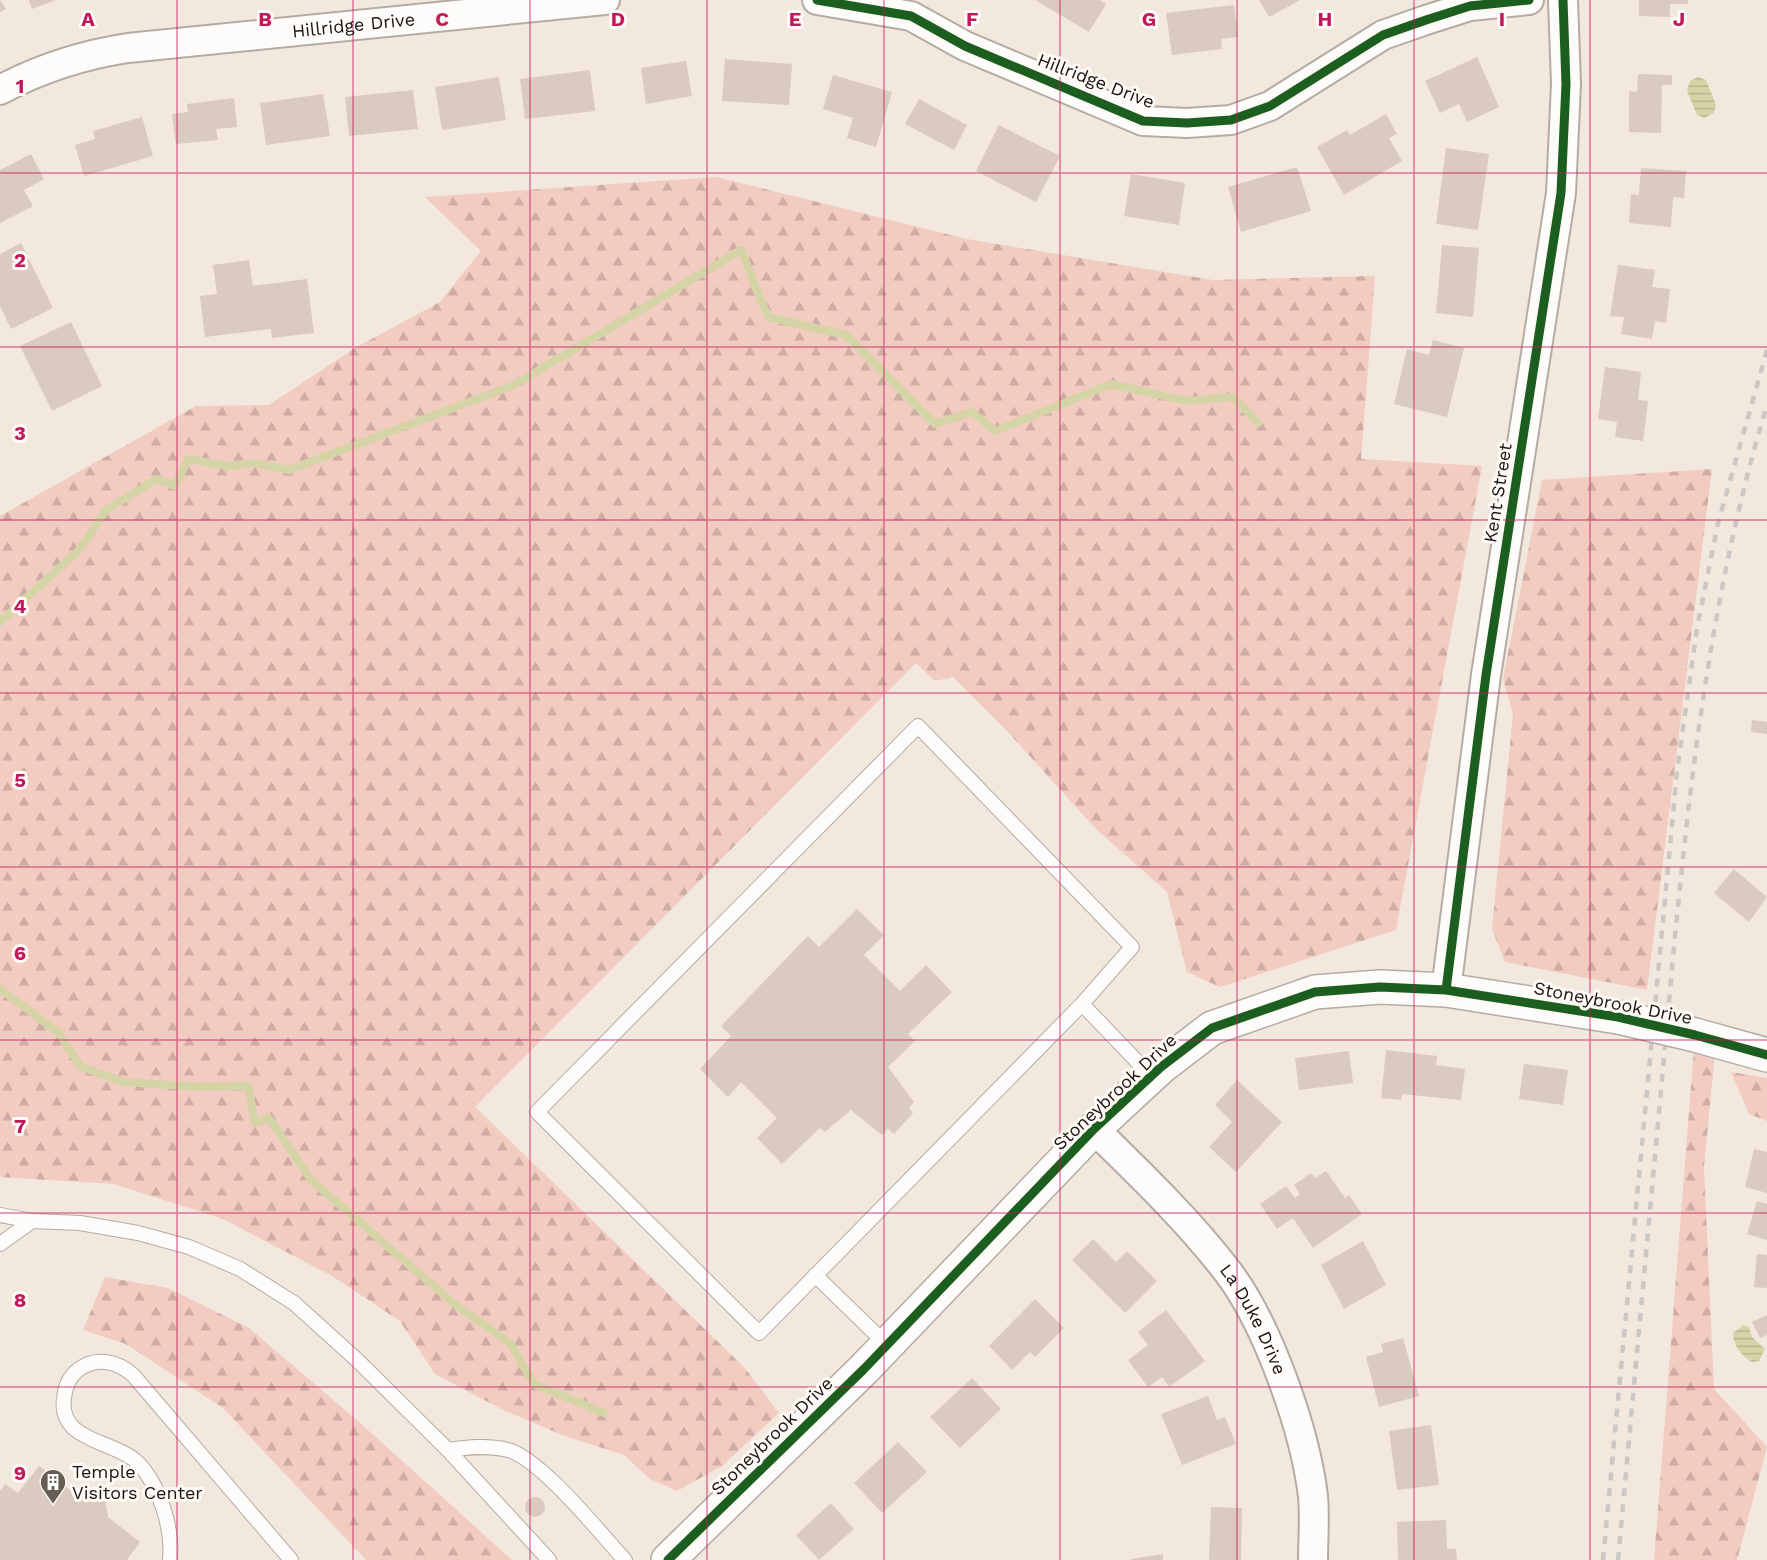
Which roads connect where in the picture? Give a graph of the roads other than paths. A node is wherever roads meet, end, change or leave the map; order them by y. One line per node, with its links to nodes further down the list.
1 (605, 0): 6 (street, Hillridge Drive)
2 (817, 0): 5 (street, Hillridge Drive)
3 (1528, 0): 5 (street, Hillridge Drive)
4 (1563, 0): 7 (street, Kent Street)
5 (918, 8)
6 (0, 90)
7 (1446, 990): 9 (street, Stoneybrook Drive, bridge); 10 (street, Stoneybrook Drive)
8 (1082, 1004): 10 (lane); 15 (lane); 15 (lane)
9 (1767, 1056)
10 (1151, 1076): 11 (street, Stoneybrook Drive)
11 (1094, 1129): 16 (street, Stoneybrook Drive); 23 (street, La Duke Drive)
12 (0, 1215): 13 (lane)
13 (32, 1221): 14 (lane); 17 (lane)
14 (0, 1244)
15 (815, 1275): 16 (lane)
16 (887, 1345): 22 (street, Stoneybrook Drive)
17 (448, 1450): 20 (lane); 21 (lane)
18 (170, 1560): 19 (lane)
19 (291, 1560)
20 (549, 1560)
21 (625, 1560)
22 (668, 1560)
23 (1314, 1560)

